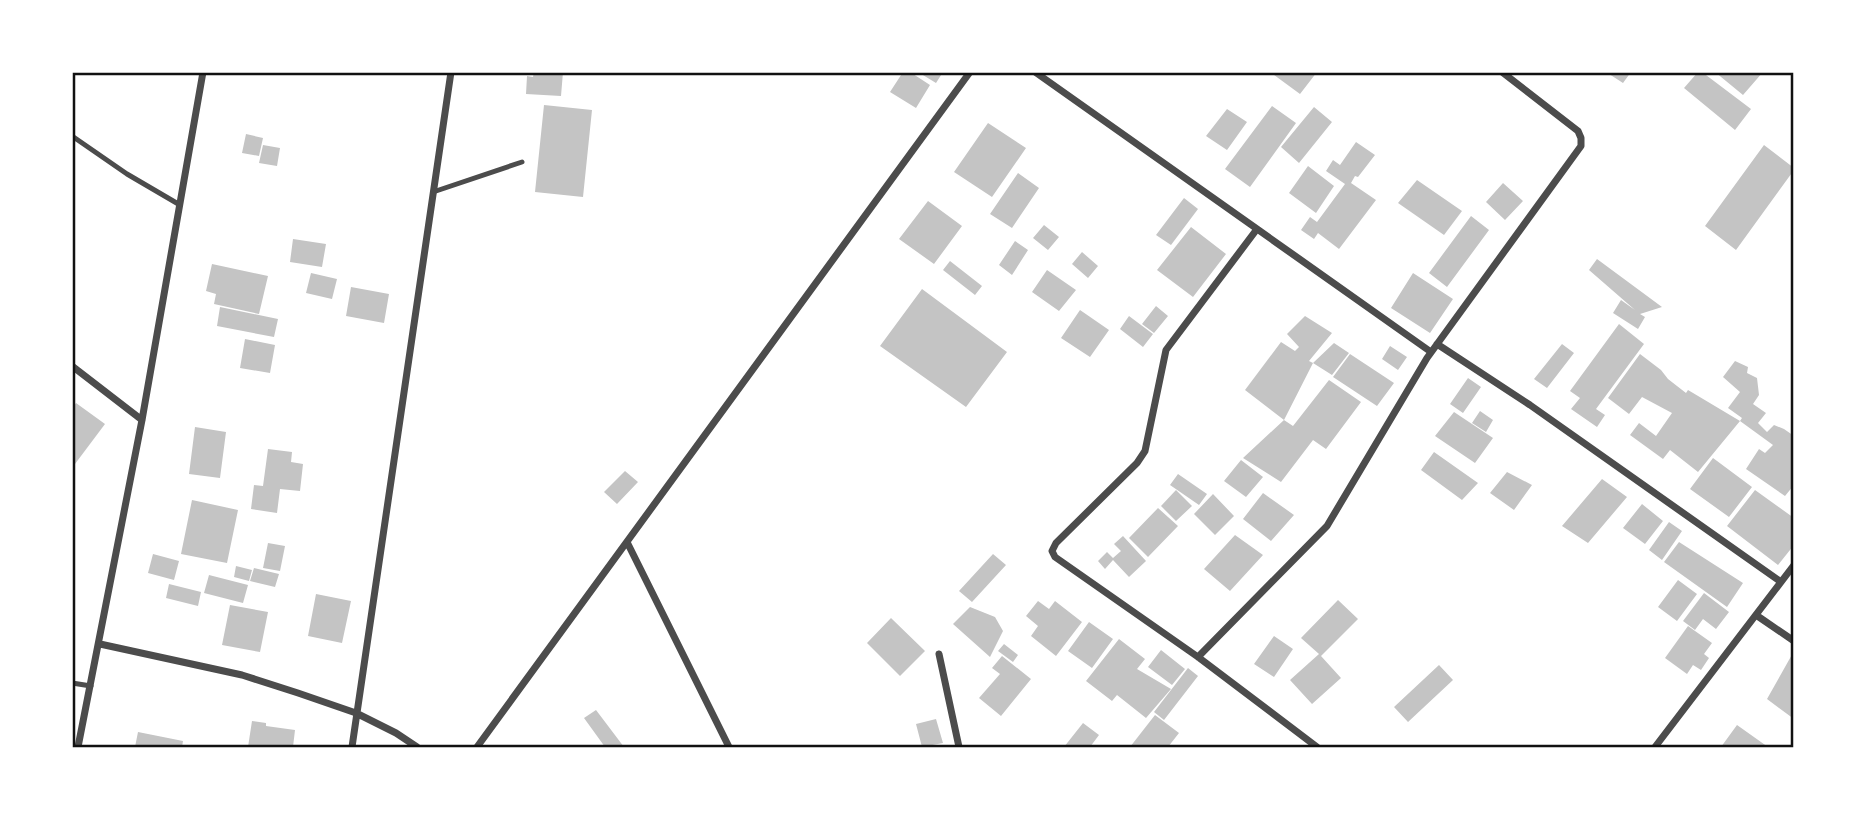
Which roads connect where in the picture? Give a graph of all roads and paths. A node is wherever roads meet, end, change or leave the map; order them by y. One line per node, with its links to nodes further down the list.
1 (203, 72): 9 (street)
2 (450, 72): 8 (street)
3 (970, 72): 15 (street)
4 (1035, 72): 10 (street)
5 (1502, 72): 11 (street)
6 (72, 136): 9 (lane)
7 (522, 162): 8 (lane)
8 (433, 192): 25 (street)
9 (180, 205): 14 (street)
10 (1257, 229): 12 (street); 22 (street)
11 (1437, 344): 12 (street); 17 (street)
12 (1431, 352): 22 (street)
13 (72, 366): 14 (street)
14 (142, 420): 20 (street)
15 (627, 542): 29 (street); 30 (street)
16 (1794, 565): 17 (street)
17 (1782, 582): 18 (street)
18 (1756, 615): 19 (street); 33 (street)
19 (1794, 641)
20 (100, 644): 24 (street); 25 (street)
21 (939, 654): 31 (street)
22 (1198, 657): 32 (street)
23 (72, 683): 24 (lane)
24 (91, 686): 26 (street)
25 (356, 713): 27 (street); 28 (street)
26 (78, 747)
27 (352, 747)
28 (417, 747)
29 (477, 747)
30 (729, 747)
31 (959, 747)
32 (1317, 747)
33 (1655, 747)

